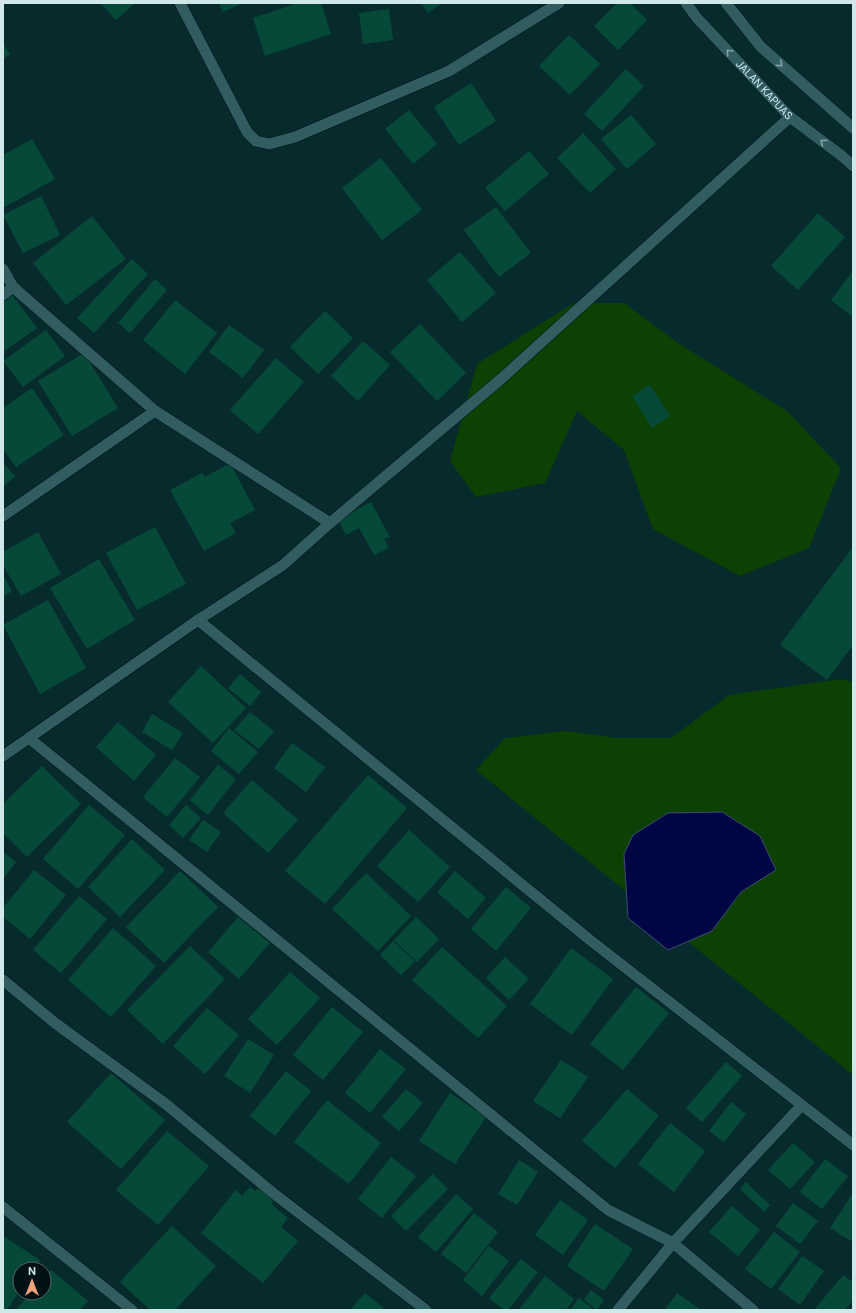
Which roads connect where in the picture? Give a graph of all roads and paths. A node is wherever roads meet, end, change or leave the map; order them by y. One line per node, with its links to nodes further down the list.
1 (180, 3): 2 (street)
2 (558, 3)
3 (686, 3): 5 (street, JALAN KAPUAS, one-way to 3)
4 (726, 3): 6 (street, one-way to 6)
5 (790, 117): 7 (street, JALAN KAPUAS, one-way to 5); 13 (street)
6 (853, 128)
7 (853, 166)
8 (3, 269): 9 (street)
9 (13, 287): 10 (street); 11 (street)
10 (3, 295)
11 (155, 411): 12 (street); 13 (street)
12 (3, 516)
13 (330, 523): 14 (street)
14 (198, 620): 15 (street); 18 (street)
15 (29, 738): 16 (street); 21 (street)
16 (3, 756)
17 (3, 980): 23 (street)
18 (802, 1105): 19 (street); 21 (street)
19 (853, 1146)
20 (3, 1207): 22 (street)
21 (673, 1243): 24 (street); 25 (street)
22 (132, 1310)
23 (426, 1310)
24 (618, 1310)
25 (753, 1310)

